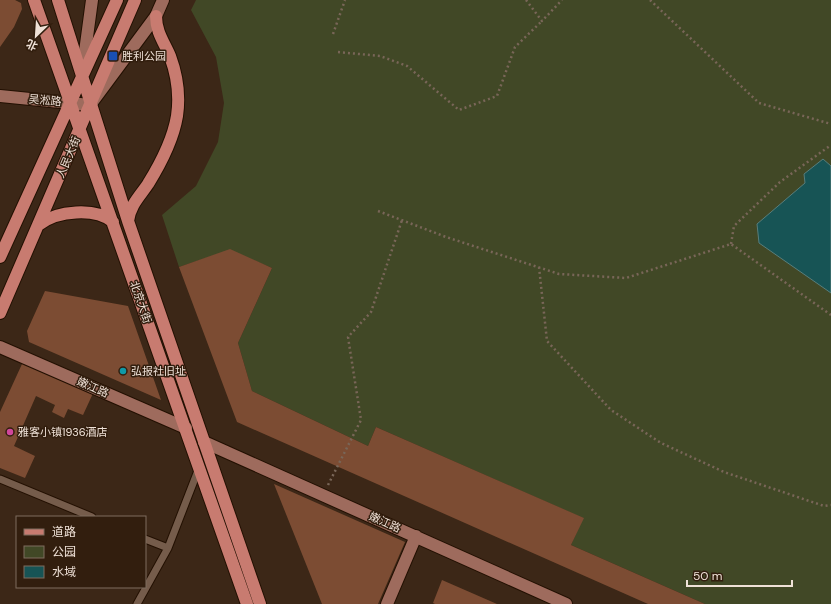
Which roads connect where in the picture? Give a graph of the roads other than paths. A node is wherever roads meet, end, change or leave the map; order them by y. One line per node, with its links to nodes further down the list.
1 (34, 0): 10 (main road, 北京大街)
2 (58, 0): 8 (main road, 北京大街)
3 (92, 0): 8 (main road)
4 (117, 0): 8 (main road, 人民大街)
5 (135, 0): 11 (main road, 人民大街)
6 (164, 0): 7 (main road)
7 (156, 16): 11 (main road); 13 (main road)
8 (81, 76): 10 (main road, 人民大街); 11 (main road, 北京大街)
9 (0, 96): 10 (main road, 吴淞路)
10 (70, 102): 11 (main road, 吴淞路); 12 (main road, 北京大街); 16 (main road, 人民大街)
11 (90, 105): 12 (main road, 人民大街); 13 (main road, 北京大街)
12 (80, 130): 14 (main road, 北京大街); 15 (main road, 人民大街)
13 (128, 221): 20 (main road, 北京大街)
14 (113, 222): 15 (main road); 19 (main road, 北京大街)
15 (40, 224): 17 (main road, 人民大街)
16 (0, 257)
17 (0, 313)
18 (0, 347): 19 (main road, 嫩江路)
19 (186, 428): 21 (main road, 北京大街)
20 (204, 442): 24 (main road, 嫩江路); 31 (main road, 北京大街)
21 (199, 468): 26 (lane); 30 (main road, 北京大街)
22 (0, 479): 23 (lane)
23 (90, 516)
24 (416, 536): 32 (main road); 33 (main road, 嫩江路)
25 (146, 539): 26 (lane)
26 (168, 548): 28 (lane)
27 (146, 588): 29 (lane)
28 (146, 588)
29 (137, 604)
30 (247, 604)
31 (260, 604)
32 (387, 604)
33 (566, 604)

